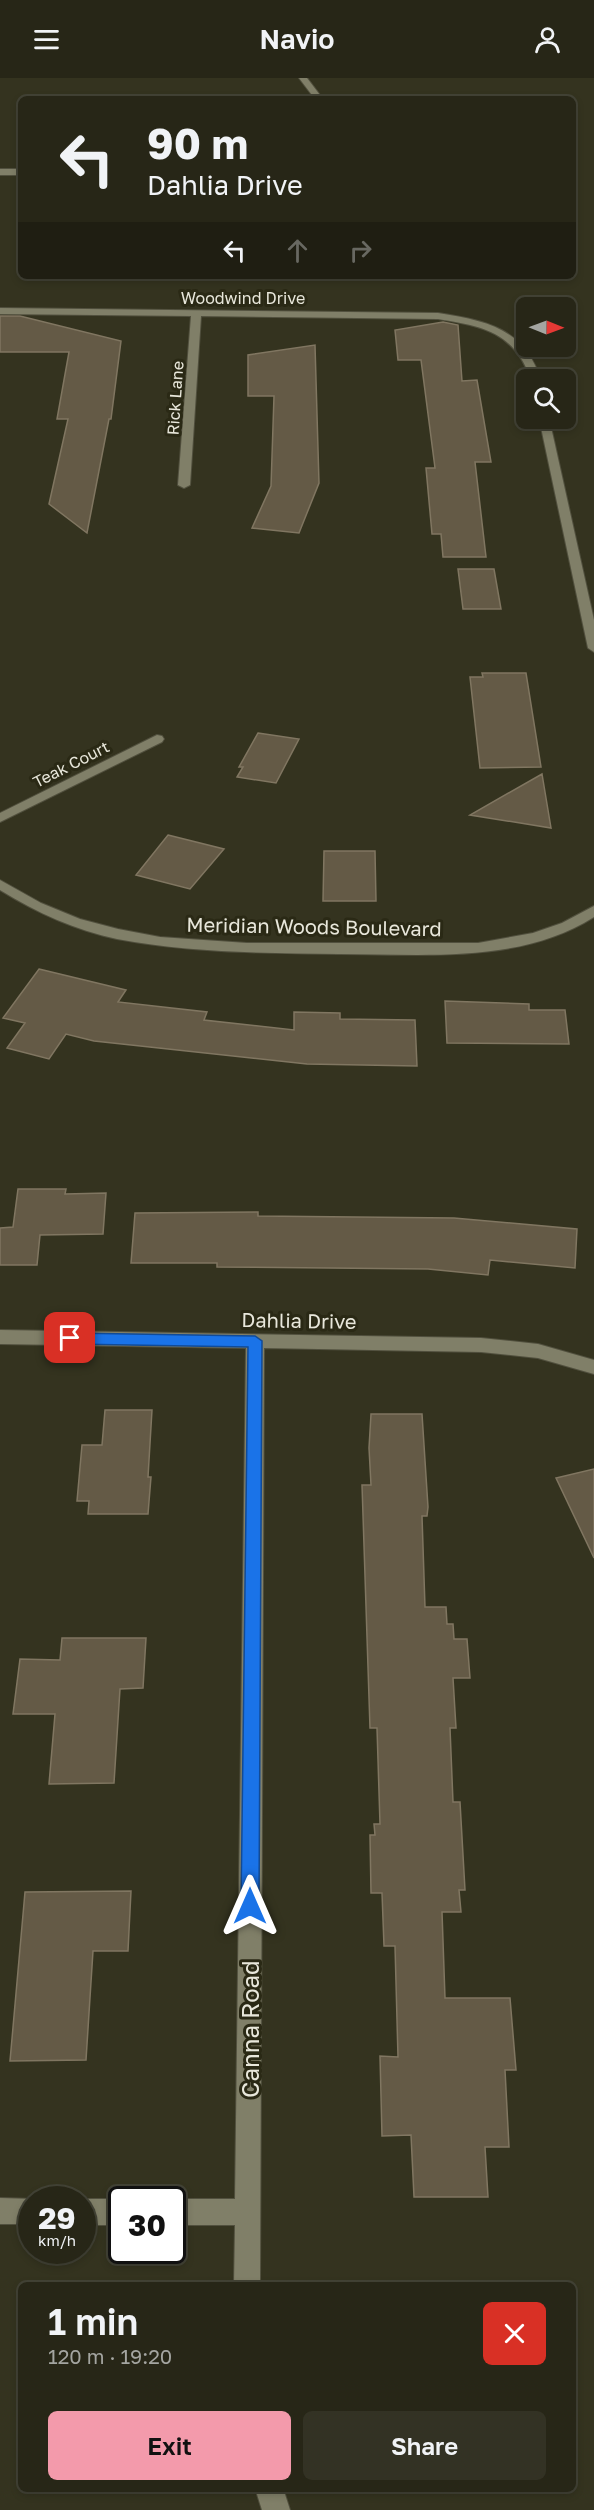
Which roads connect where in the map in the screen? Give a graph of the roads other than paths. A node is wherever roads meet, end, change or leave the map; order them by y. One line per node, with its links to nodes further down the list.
1 (303, 78): 2 (street)
2 (317, 96)
3 (0, 172): 4 (street)
4 (18, 172)
5 (0, 311): 6 (street, Woodwind Drive)
6 (196, 312): 7 (street, Woodwind Drive); 9 (street, Rick Lane)
7 (533, 369)
8 (546, 429): 10 (street)
9 (184, 485)
10 (594, 648)
11 (157, 739): 12 (street, Teak Court)
12 (0, 818)
13 (0, 884): 14 (street, Meridian Woods Boulevard)
14 (594, 910)
15 (0, 1337): 16 (street, Dahlia Drive)
16 (255, 1341): 17 (street, Dahlia Drive); 21 (street, Canna Road)
17 (594, 1367)
18 (0, 2211): 19 (street)
19 (18, 2211)
20 (186, 2212): 21 (street)
21 (248, 2212): 22 (street, Canna Road)
22 (247, 2282)
23 (270, 2492): 24 (street)
24 (276, 2510)

